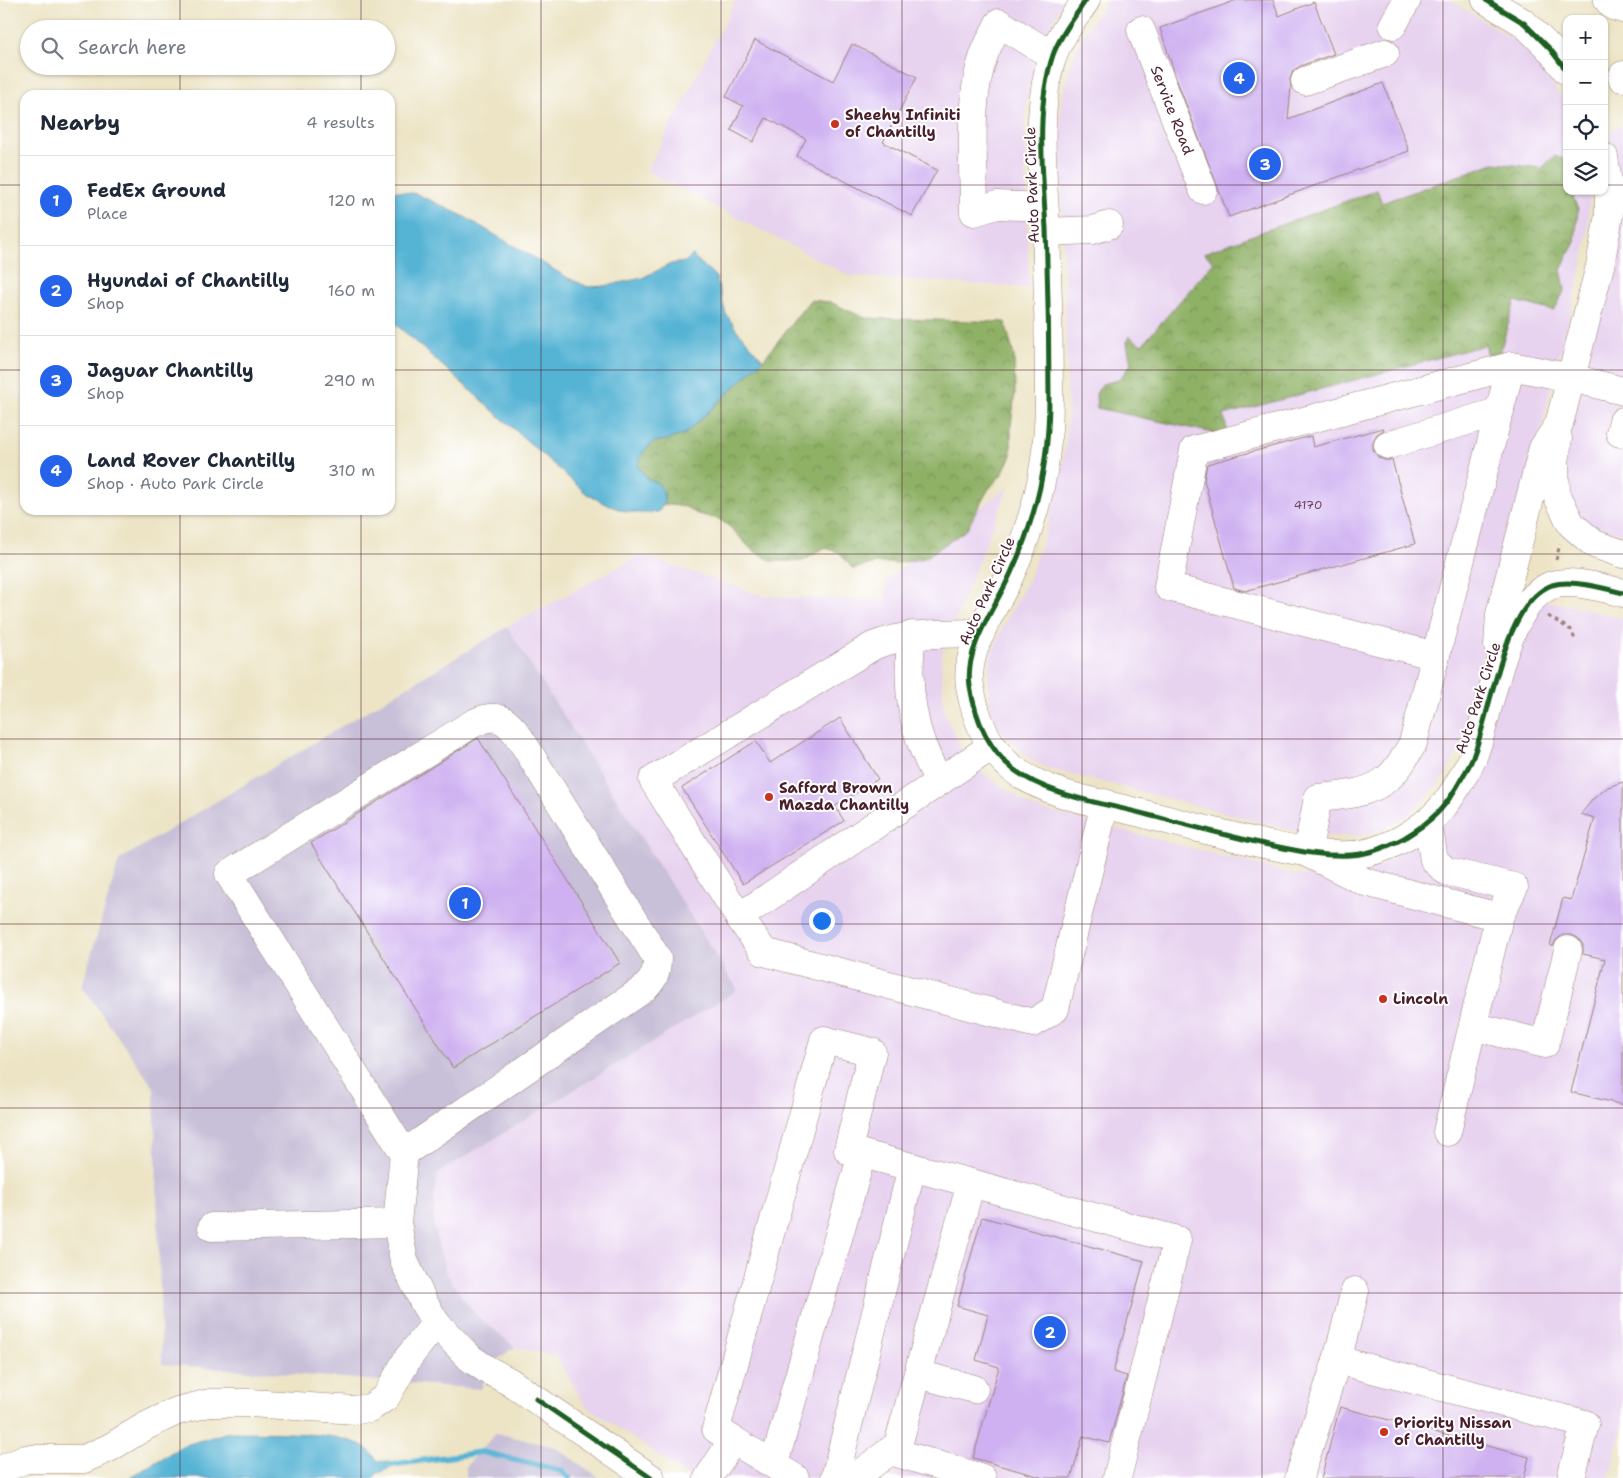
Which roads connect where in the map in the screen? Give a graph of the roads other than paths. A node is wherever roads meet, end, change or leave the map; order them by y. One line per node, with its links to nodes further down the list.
1 (1086, 0): 9 (street, Auto Park Circle)
2 (1408, 0): 6 (street)
3 (1486, 0): 10 (street)
4 (1608, 0): 5 (street)
5 (1623, 9)
6 (1393, 25)
7 (1141, 30): 13 (street, Service Road)
8 (1385, 53): 11 (street)
9 (1053, 56): 14 (street, Auto Park Circle); 14 (street)
10 (1563, 66)
11 (1305, 81)
12 (1611, 161): 17 (street, Auto Park Circle)
13 (1203, 190)
14 (1045, 219): 15 (street); 26 (street, Auto Park Circle)
15 (1109, 224)
16 (1511, 366): 17 (street); 19 (street); 28 (street)
17 (1572, 378): 18 (street); 21 (street, Auto Park Circle)
18 (1623, 391)
19 (1500, 410): 23 (street); 28 (street)
20 (1623, 421): 22 (street)
21 (1559, 424): 24 (street); 29 (street, Auto Park Circle)
22 (1623, 434)
23 (1388, 445)
24 (1623, 554)
25 (1623, 593): 29 (street, Auto Park Circle)
26 (981, 633): 27 (street); 30 (street, Auto Park Circle)
27 (912, 635): 31 (street); 35 (street)
28 (1436, 656): 34 (street)
29 (1497, 675): 33 (street, Auto Park Circle)
30 (992, 746): 31 (street); 32 (street, Auto Park Circle)
31 (940, 781): 35 (street)
32 (1105, 803): 34 (street, Auto Park Circle); 35 (street)
33 (1428, 822): 34 (street, Auto Park Circle); 36 (street)
34 (1307, 853): 36 (street)
35 (739, 917)
36 (1498, 917): 38 (street)
37 (1568, 950): 38 (street)
38 (1473, 1026): 39 (street)
39 (1447, 1132)
40 (404, 1153): 40 (street); 44 (street)
41 (862, 1154): 42 (street); 51 (street); 54 (street)
42 (912, 1167): 43 (street); 57 (street)
43 (971, 1183): 49 (street); 60 (street)
44 (397, 1223): 45 (street); 47 (street)
45 (212, 1227)
46 (1355, 1291): 48 (street)
47 (436, 1323): 53 (street); 55 (street)
48 (1337, 1360): 61 (street); 62 (street)
49 (918, 1374): 50 (street); 52 (street)
50 (974, 1389)
51 (733, 1440): 54 (street); 56 (street)
52 (890, 1451): 58 (street); 59 (street)
53 (0, 1470)
54 (785, 1471)
55 (651, 1478)
56 (708, 1478)
57 (835, 1478)
58 (854, 1478)
59 (982, 1478)
60 (1117, 1478)
61 (1300, 1478)
62 (1571, 1478)

